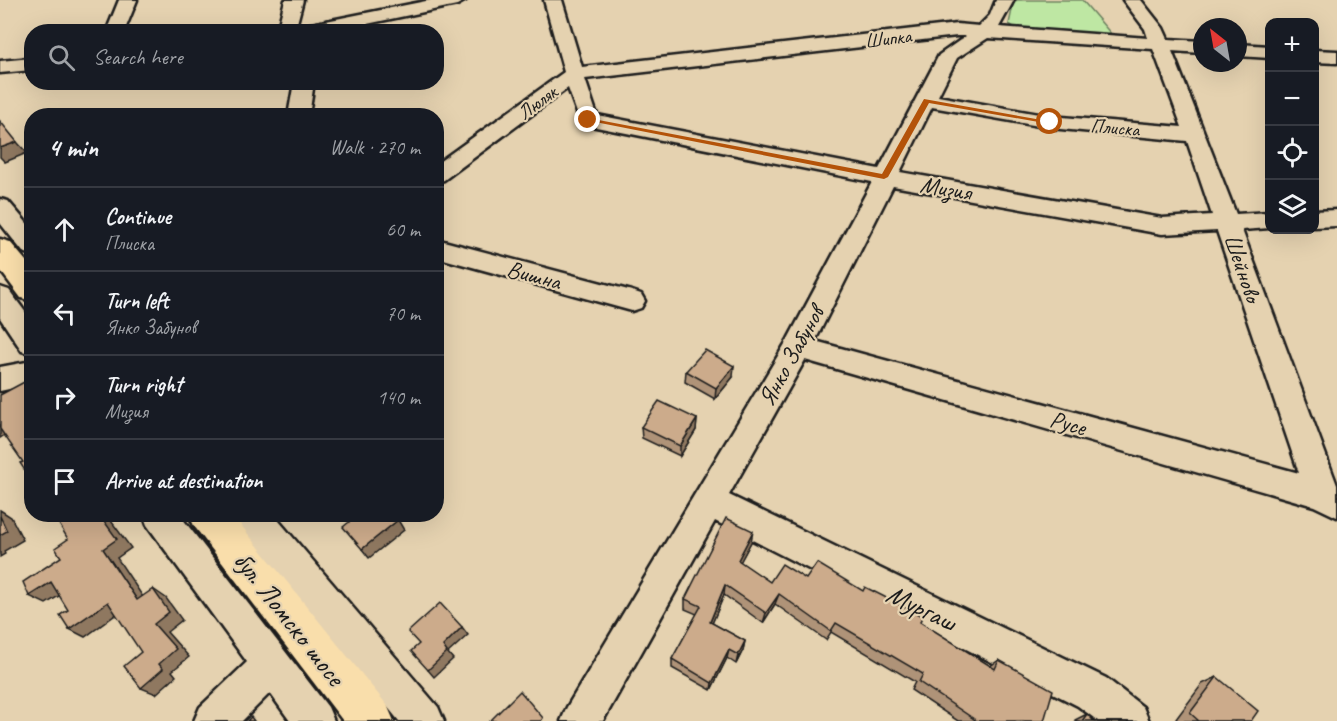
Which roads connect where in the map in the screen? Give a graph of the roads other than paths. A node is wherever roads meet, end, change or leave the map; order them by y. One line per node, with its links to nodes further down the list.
1 (128, 0): 7 (street)
2 (294, 0): 8 (street)
3 (457, 0): 9 (street)
4 (553, 0): 17 (street, Люляк)
5 (1005, 0): 10 (street, Янко Забунов)
6 (1132, 0): 11 (street, Шейново)
7 (118, 24)
8 (288, 24)
9 (339, 24)
10 (987, 30): 11 (street, Шипка); 17 (street, Шипка); 19 (street, Янко Забунов)
11 (1158, 44): 12 (street, Шипка); 21 (street, Шейново)
12 (1193, 46)
13 (1247, 51): 14 (street)
14 (1265, 52)
15 (24, 65): 16 (street)
16 (0, 67)
17 (574, 74): 22 (street, Люляк); 23 (street, Мизия)
18 (303, 90): 20 (street)
19 (927, 100): 21 (street, Плиска); 23 (street, Янко Забунов)
20 (299, 108)
21 (1196, 135): 29 (street, Шейново)
22 (444, 169)
23 (884, 177): 29 (street, Мизия); 37 (street, Янко Забунов)
24 (24, 210): 25 (street)
25 (4, 211): 30 (street)
26 (1337, 218): 27 (street)
27 (1319, 219)
28 (1265, 220): 29 (street, Мизия)
29 (1227, 222): 40 (street, Шейново)
30 (24, 236)
31 (0, 249): 33 (main road)
32 (444, 250): 35 (street, Вишна)
33 (24, 280)
34 (0, 297): 36 (street)
35 (632, 301)
36 (24, 332)
37 (798, 347): 40 (street, Русе); 41 (street, Янко Забунов)
38 (24, 374): 39 (street)
39 (0, 379)
40 (1330, 498)
41 (709, 501): 50 (street, Янко Забунов); 51 (street, Мургаш)
42 (165, 522): 45 (street)
43 (214, 522): 48 (main road, бул. Ломско шосе)
44 (259, 522): 49 (street)
45 (272, 664): 46 (street); 47 (street)
46 (214, 721)
47 (314, 721)
48 (371, 721)
49 (424, 721)
50 (581, 721)
51 (1129, 721)

